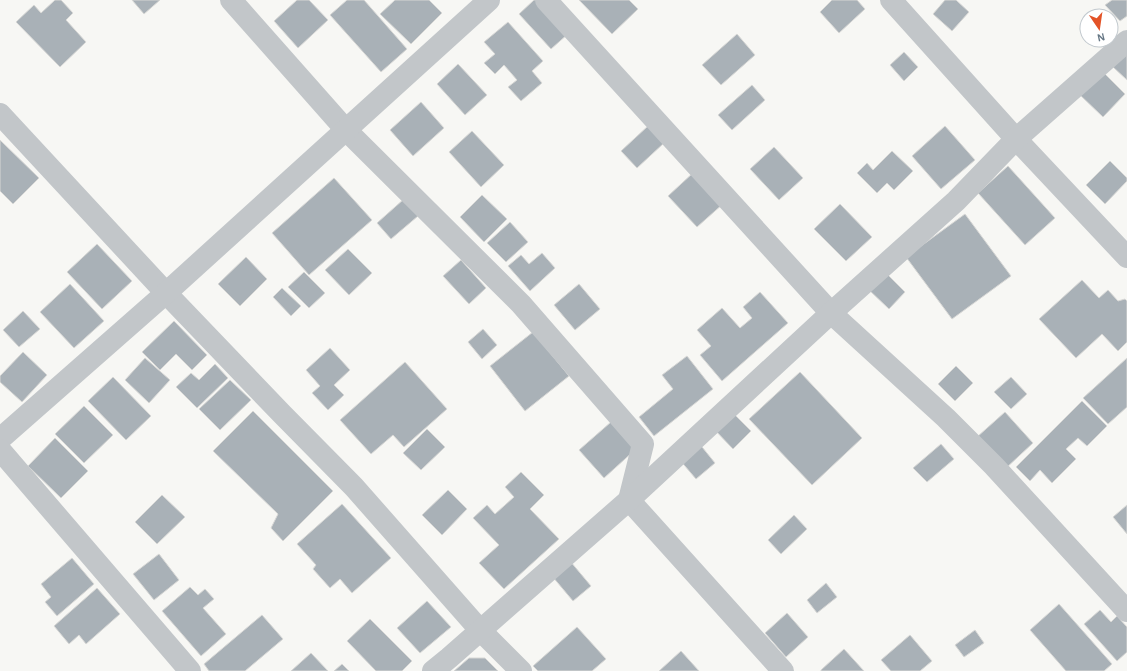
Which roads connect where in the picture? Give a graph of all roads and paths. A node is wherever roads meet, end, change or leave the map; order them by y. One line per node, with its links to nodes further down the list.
1 (231, 0): 7 (street)
2 (490, 0): 7 (street)
3 (546, 0): 11 (street)
4 (891, 0): 8 (street)
5 (1127, 41): 8 (street)
6 (0, 114): 10 (street)
7 (346, 130): 10 (street); 14 (street)
8 (1016, 139): 9 (street); 11 (street)
9 (1127, 258)
10 (166, 293): 12 (street); 16 (street)
11 (831, 314): 14 (street); 15 (street)
12 (0, 439)
13 (0, 450): 17 (street)
14 (629, 500): 16 (street); 20 (street)
15 (1127, 611)
16 (480, 630): 18 (street); 19 (street)
17 (190, 671)
18 (433, 671)
19 (521, 671)
20 (783, 671)

